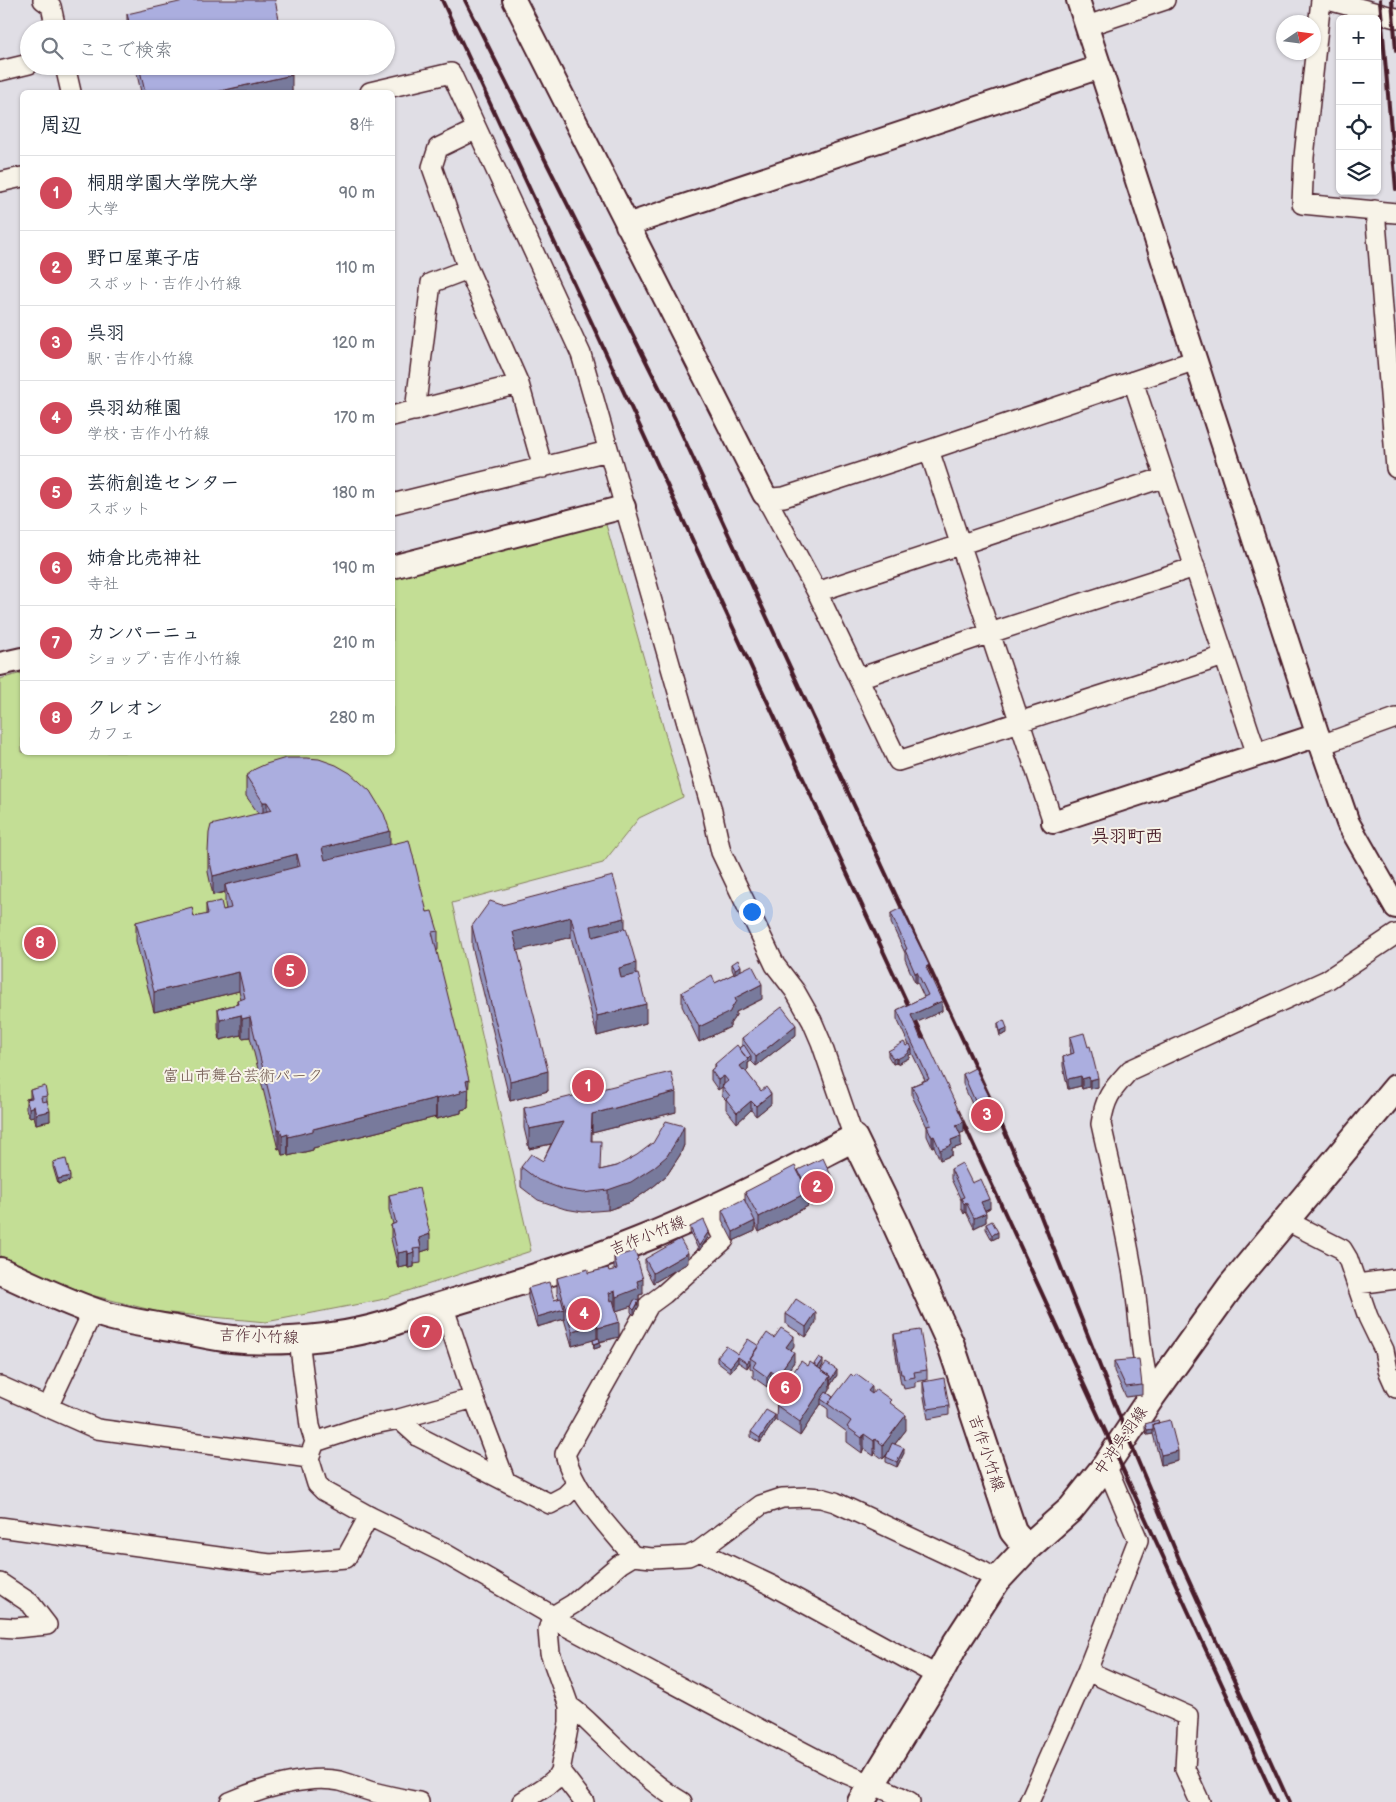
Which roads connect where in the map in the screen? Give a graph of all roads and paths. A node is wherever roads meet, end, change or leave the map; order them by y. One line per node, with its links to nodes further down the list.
1 (43, 0): 8 (street)
2 (514, 0): 21 (street)
3 (1078, 0): 9 (street)
4 (1165, 0): 9 (street)
5 (1321, 0): 19 (street)
6 (1328, 0): 7 (street)
7 (1396, 18)
8 (54, 20)
9 (1087, 26): 11 (street)
10 (20, 66): 12 (street)
11 (1100, 67): 21 (street); 23 (street)
12 (0, 71)
13 (67, 75): 14 (street)
14 (71, 90)
15 (379, 90): 16 (street)
16 (477, 130): 22 (street); 29 (street)
17 (20, 177): 18 (street)
18 (0, 182)
19 (1374, 210): 20 (street); 31 (street)
20 (1396, 213)
21 (627, 225): 33 (street)
22 (468, 269): 25 (street); 26 (street)
23 (1196, 360): 24 (street); 47 (street)
24 (1134, 381): 28 (street); 32 (street)
25 (519, 384): 26 (street); 30 (street)
26 (415, 411): 27 (street)
27 (395, 415)
28 (929, 450): 33 (street); 36 (street)
29 (608, 451): 30 (street); 35 (street)
30 (543, 468): 34 (street)
31 (1396, 468)
32 (1165, 477): 36 (street); 38 (street)
33 (764, 494): 39 (street)
34 (395, 503)
35 (624, 507): 37 (street); 53 (street)
36 (960, 543): 39 (street); 40 (street)
37 (395, 566)
38 (1195, 567): 40 (street); 41 (street)
39 (817, 592): 44 (street)
40 (990, 633): 44 (street); 45 (street)
41 (1224, 656): 45 (street); 48 (street)
42 (20, 659): 43 (street)
43 (0, 664)
44 (859, 678): 45 (street)
45 (1020, 722): 49 (street)
46 (1394, 728): 47 (street)
47 (1319, 740): 48 (street); 50 (street)
48 (1257, 755): 49 (street)
49 (1053, 822)
50 (1396, 907)
51 (1396, 934): 64 (street)
52 (1396, 1088): 55 (main road, 中沖呉羽線)
53 (854, 1138): 54 (main road, 吉作小竹線); 74 (main road, 吉作小竹線)
54 (710, 1211): 59 (main road, 吉作小竹線); 71 (street)
55 (1285, 1220): 58 (street); 64 (main road, 中沖呉羽線)
56 (0, 1271): 60 (main road, 吉作小竹線)
57 (1396, 1279): 58 (street)
58 (1358, 1284): 63 (street)
59 (443, 1305): 61 (main road, 吉作小竹線); 65 (street)
60 (93, 1311): 61 (main road, 吉作小竹線); 66 (street)
61 (299, 1340): 68 (street)
62 (0, 1386): 66 (street)
63 (1396, 1388)
64 (1152, 1396): 69 (main road, 中沖呉羽線)
65 (474, 1398): 67 (street); 70 (street)
66 (48, 1407): 68 (street)
67 (399, 1419): 68 (street); 70 (street)
68 (312, 1450): 72 (street)
69 (1106, 1465): 74 (main road, 中沖呉羽線); 81 (street)
70 (505, 1480): 71 (street)
71 (576, 1485): 76 (street)
72 (369, 1516): 73 (street); 79 (street)
73 (0, 1527)
74 (1027, 1548): 77 (main road, 中沖呉羽線)
75 (699, 1551): 76 (street); 77 (street); 82 (street)
76 (632, 1556): 79 (street)
77 (997, 1580): 82 (main road, 中沖呉羽線)
78 (0, 1583): 80 (street)
79 (553, 1616): 83 (street); 85 (street)
80 (0, 1627)
81 (1087, 1671): 92 (street); 93 (street)
82 (938, 1676): 85 (main road, 中沖呉羽線)
83 (570, 1706): 84 (street); 86 (street)
84 (560, 1771): 89 (street); 90 (street)
85 (867, 1793): 91 (street)
86 (668, 1799)
87 (230, 1802): 88 (street)
88 (419, 1802)
89 (522, 1802)
90 (584, 1802)
91 (910, 1802)
92 (1029, 1802)
93 (1200, 1802)

